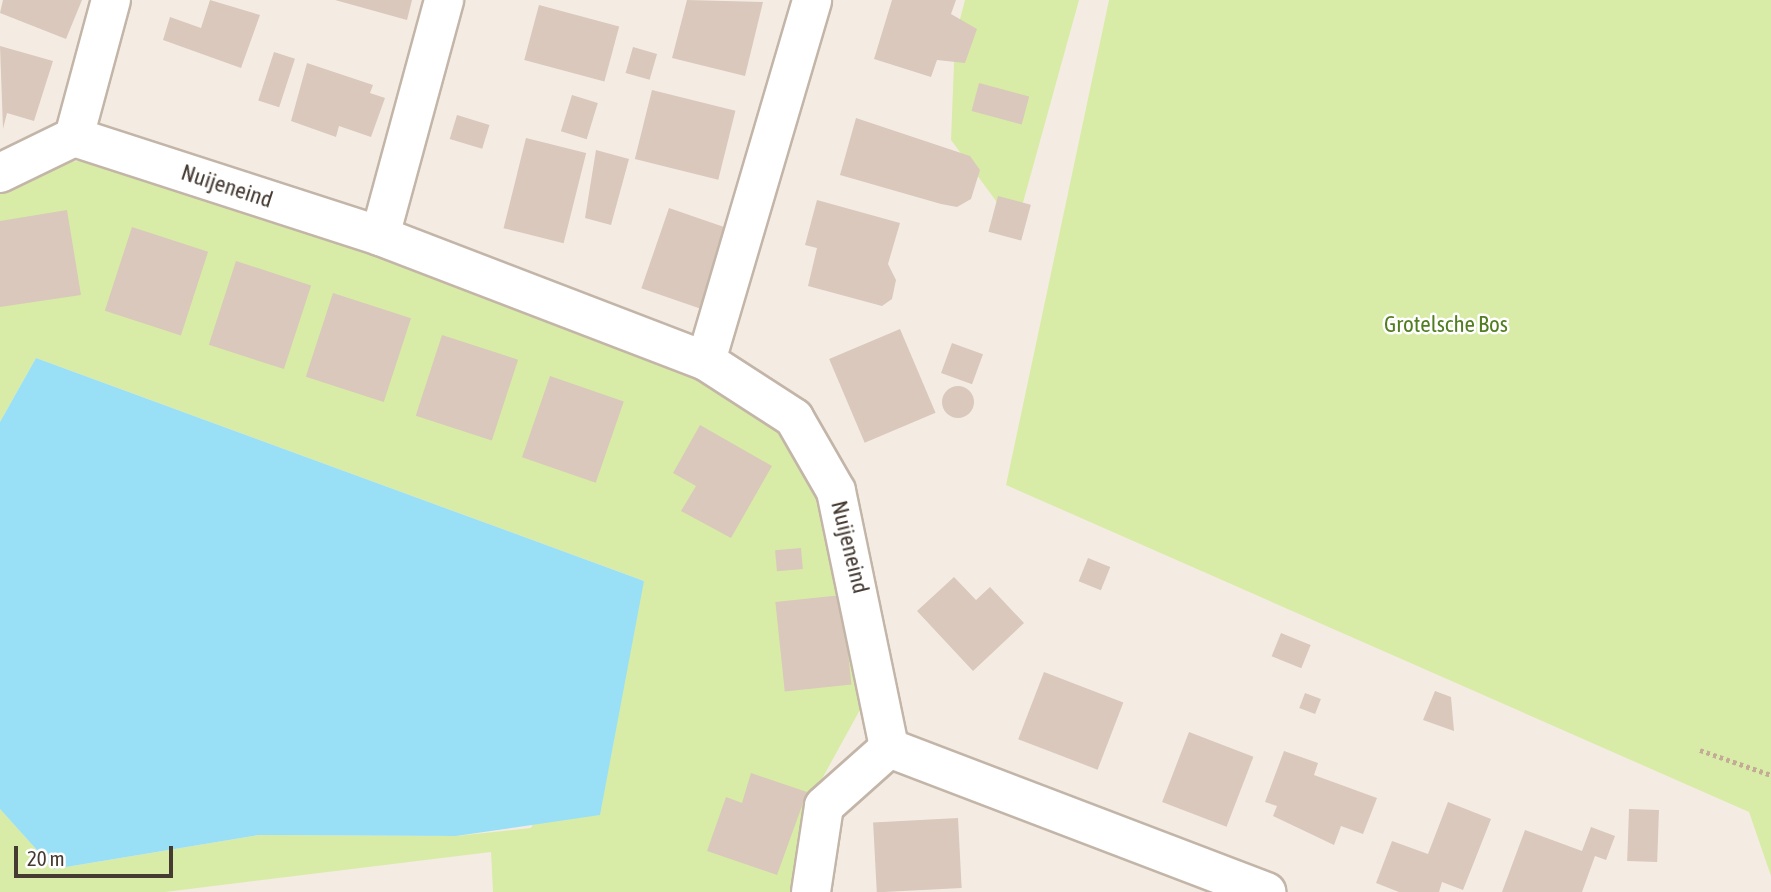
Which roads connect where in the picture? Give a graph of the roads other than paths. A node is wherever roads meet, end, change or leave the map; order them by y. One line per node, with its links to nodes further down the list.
1 (111, 0): 4 (street)
2 (444, 0): 6 (street)
3 (812, 0): 7 (street)
4 (74, 136): 5 (street); 6 (street, Nuijeneind)
5 (0, 173)
6 (380, 236): 7 (street, Nuijeneind)
7 (706, 362): 8 (street, Nuijeneind)
8 (889, 748): 9 (street); 10 (street)
9 (811, 892)
10 (1266, 892)

